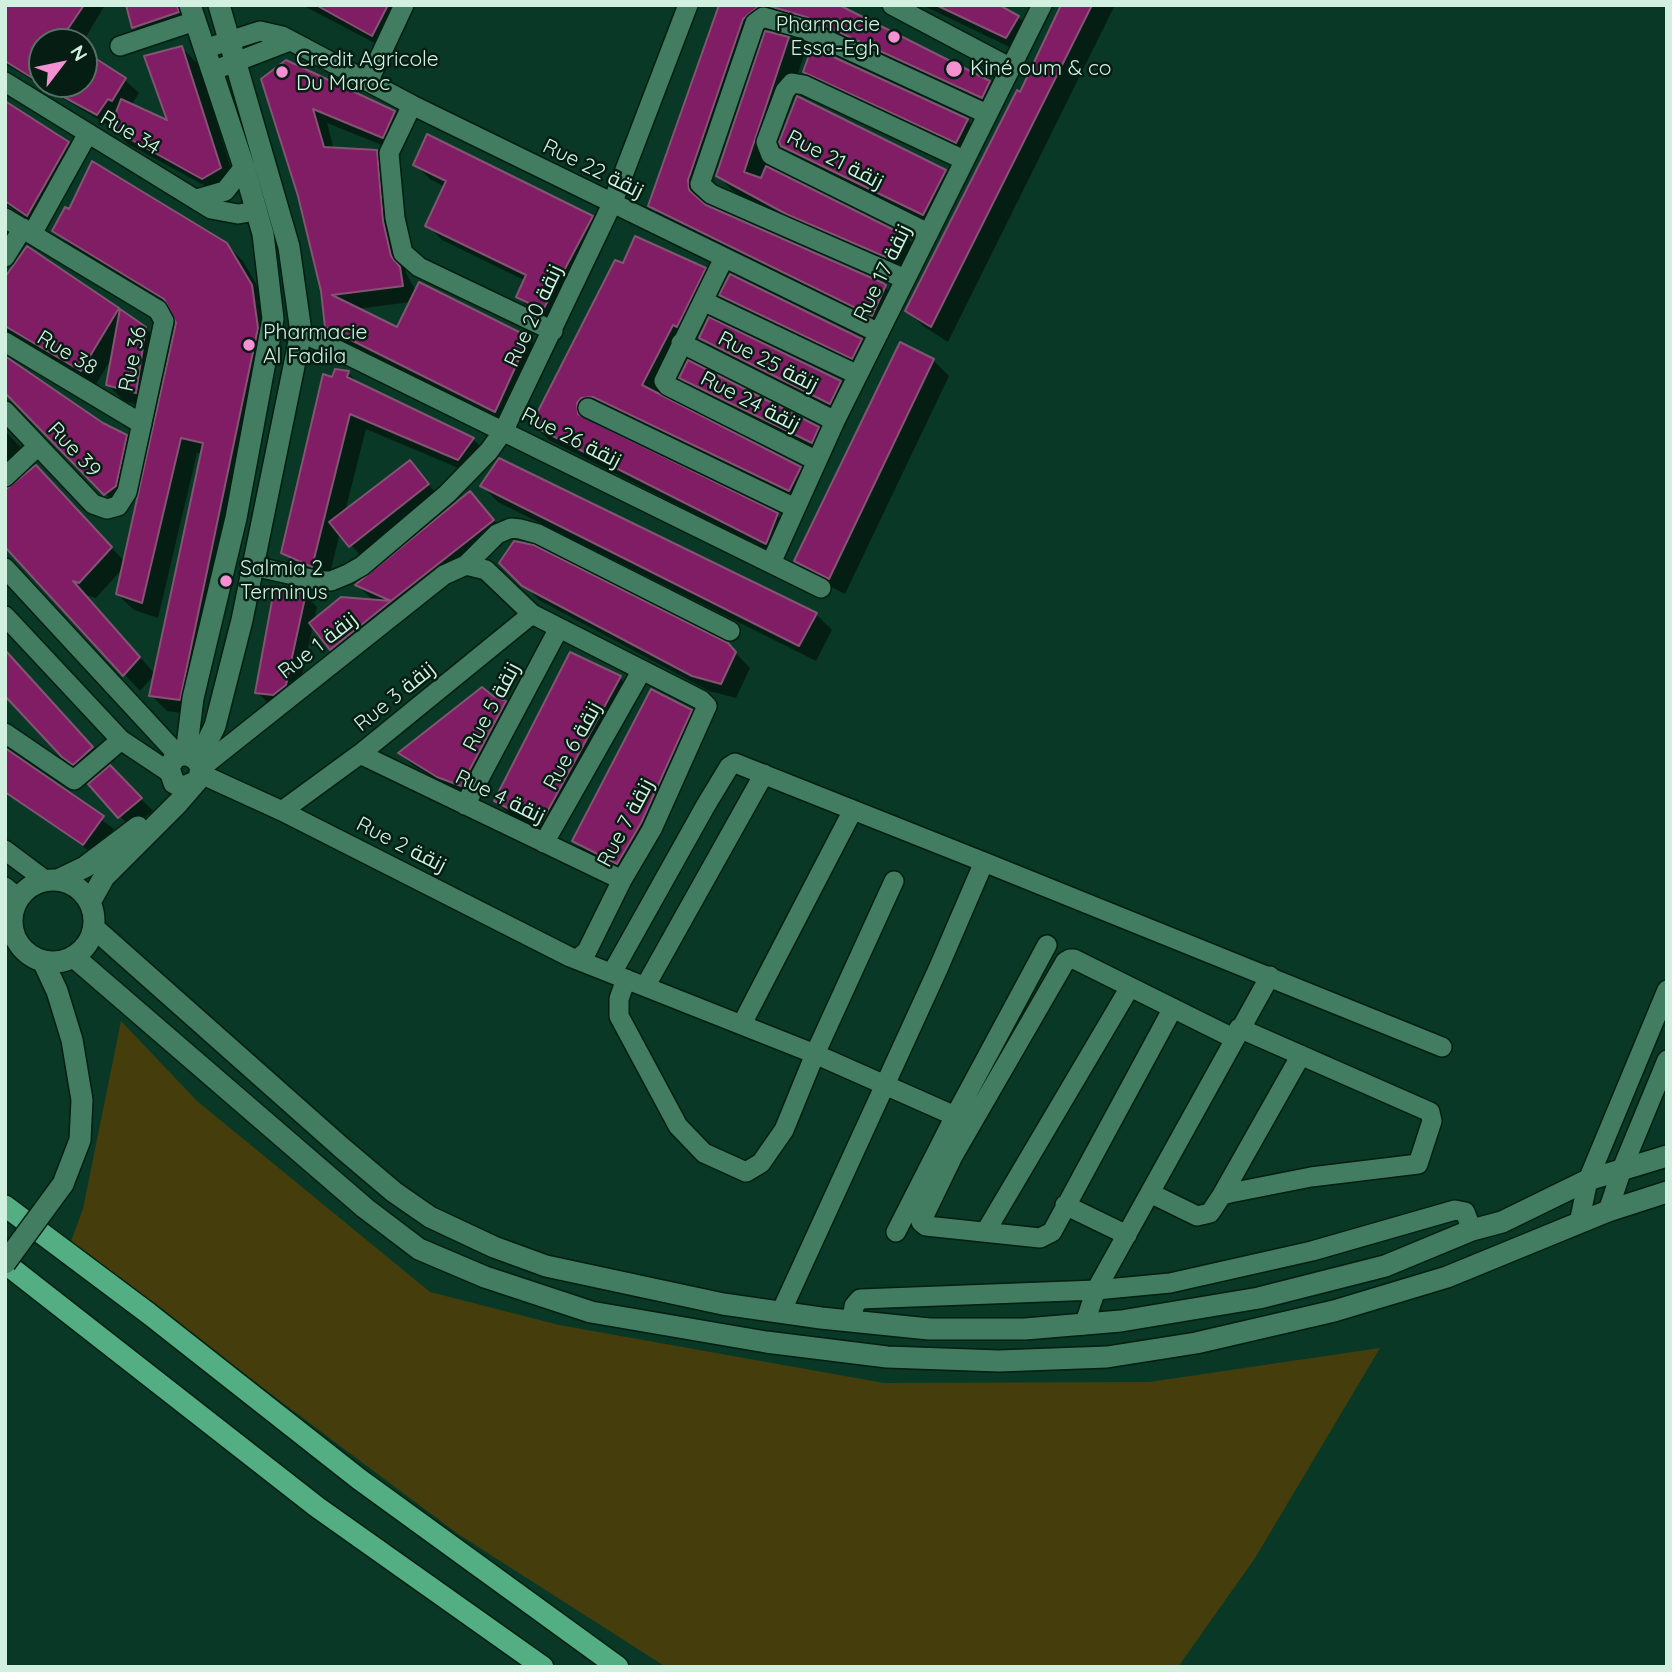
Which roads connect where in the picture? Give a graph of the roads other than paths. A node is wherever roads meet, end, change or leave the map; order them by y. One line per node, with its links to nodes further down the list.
1 (219, 5): 7 (street)
2 (404, 5): 15 (street)
3 (688, 5): 22 (street, Rue 20 زنقة)
4 (892, 5): 12 (street)
5 (1036, 7): 12 (street, Rue 17 زنقة)
6 (192, 13): 9 (street); 10 (street)
7 (230, 40): 8 (street, Rue 22 زنقة); 10 (street, Rue 22 زنقة); 11 (street)
8 (290, 41): 11 (street); 15 (street, Rue 22 زنقة)
9 (120, 46)
10 (204, 48): 13 (street)
11 (236, 62): 13 (street); 32 (street)
12 (1009, 67): 17 (street, Rue 17 زنقة)
13 (212, 71): 20 (street)
14 (5, 82): 18 (street, Rue 34)
15 (368, 82): 16 (street, Rue 22 زنقة)
16 (411, 105): 22 (street, Rue 22 زنقة); 31 (street)
17 (986, 114): 19 (street, Rue 17 زنقة); 29 (street)
18 (87, 135): 21 (street, Rue 34); 25 (street)
19 (964, 160): 26 (street, Rue 17 زنقة); 26 (street, Rue 21 زنقة)
20 (244, 167): 21 (street); 23 (street)
21 (197, 199): 23 (street, Rue 34)
22 (612, 204): 28 (street, Rue 22 زنقة); 31 (street, Rue 20 زنقة)
23 (256, 211): 60 (street)
24 (5, 218): 25 (street, Rue 36)
25 (28, 231): 27 (street); 40 (street, Rue 36)
26 (928, 233): 29 (street, Rue 17 زنقة)
27 (5, 257)
28 (723, 260): 30 (street); 33 (street, Rue 22 زنقة)
29 (905, 279): 33 (street, Rue 17 زنقة)
30 (703, 301): 35 (street); 36 (street)
31 (553, 331): 41 (street, Rue 20 زنقة)
32 (301, 332): 41 (street, Rue 26 زنقة); 49 (street)
33 (879, 333): 36 (street, Rue 17 زنقة)
34 (5, 342): 40 (street, Rue 38)
35 (681, 343): 39 (street, Rue 25 زنقة); 43 (street, Rue 24 زنقة)
36 (858, 375): 39 (street, Rue 17 زنقة)
37 (587, 408): 46 (street)
38 (5, 411): 42 (street, Rue 39)
39 (835, 421): 43 (street, Rue 17 زنقة)
40 (142, 425): 45 (street, Rue 36)
41 (504, 430): 47 (street, Rue 26 زنقة); 49 (street, Rue 20 زنقة)
42 (38, 446): 44 (street); 45 (street, Rue 39)
43 (817, 461): 46 (street, Rue 17 زنقة)
44 (5, 477)
45 (115, 508)
46 (795, 508): 47 (street, Rue 17 زنقة)
47 (771, 563): 51 (street, Rue 26 زنقة)
48 (466, 565): 52 (street); 55 (street, Rue 1 زنقة); 60 (street, Rue 1 زنقة)
49 (253, 566): 60 (street)
50 (5, 568): 60 (street)
51 (821, 587)
52 (532, 614): 54 (street); 59 (street, Rue 3 زنقة)
53 (5, 615): 58 (street)
54 (558, 630): 56 (street); 62 (street, Rue 5 زنقة)
55 (730, 631)
56 (642, 670): 65 (street, Rue 6 زنقة); 69 (street, Rue 7 زنقة)
57 (5, 733): 58 (street)
58 (121, 740): 60 (street)
59 (359, 754): 62 (street, Rue 4 زنقة); 63 (street, Rue 3 زنقة)
60 (188, 769): 63 (street, Rue 2 زنقة); 68 (street); 72 (street)
61 (764, 774): 64 (street); 78 (street); 80 (street)
62 (465, 806): 65 (street, Rue 4 زنقة)
63 (282, 810): 76 (street, Rue 2 زنقة)
64 (853, 810): 67 (street); 84 (street)
65 (544, 843): 69 (street, Rue 4 زنقة)
66 (5, 850): 68 (street)
67 (984, 862): 79 (street); 90 (street)
68 (52, 880): 71 (street); 72 (street)
69 (622, 880): 76 (street, Rue 7 زنقة)
70 (894, 881): 87 (street)
71 (12, 892): 77 (street)
72 (90, 902): 73 (street)
73 (94, 928): 75 (street); 108 (street)
74 (1047, 945): 91 (street)
75 (74, 957): 77 (street); 101 (street)
76 (579, 958): 78 (street, Rue 2 زنقة)
77 (43, 961): 106 (street, bridge)
78 (619, 976): 80 (street, Rue 2 زنقة); 87 (street)
79 (1270, 976): 85 (street); 86 (street)
80 (646, 985): 84 (street, Rue 2 زنقة)
81 (1130, 987): 83 (street); 103 (street); 103 (street)
82 (1667, 989): 94 (street)
83 (1172, 1008): 85 (street); 98 (street)
84 (743, 1024): 87 (street, Rue 2 زنقة)
85 (1236, 1033): 88 (street); 96 (street)
86 (1443, 1047)
87 (815, 1054): 90 (street, Rue 2 زنقة)
88 (1301, 1055): 97 (street); 97 (street)
89 (1667, 1060): 93 (street)
90 (884, 1085): 91 (street, Rue 2 زنقة); 108 (street)
91 (955, 1116): 104 (street)
92 (1667, 1156): 93 (street)
93 (1622, 1169): 94 (street); 100 (street)
94 (1588, 1180): 101 (street); 102 (street)
95 (1667, 1192): 100 (street)
96 (1150, 1193): 97 (street); 105 (street)
97 (1222, 1195)
98 (1065, 1205): 103 (street); 105 (street)
99 (5, 1206): 112 (highway)
100 (1608, 1211): 101 (street)
101 (1579, 1223)
102 (1472, 1230): 107 (street); 110 (street)
103 (986, 1231)
104 (896, 1232)
105 (1128, 1235): 107 (street)
106 (5, 1263): 111 (highway)
107 (1097, 1290): 109 (street); 110 (street)
108 (780, 1312): 109 (street)
109 (852, 1321): 110 (street)
110 (1084, 1325)
111 (543, 1667)
112 (618, 1667)

